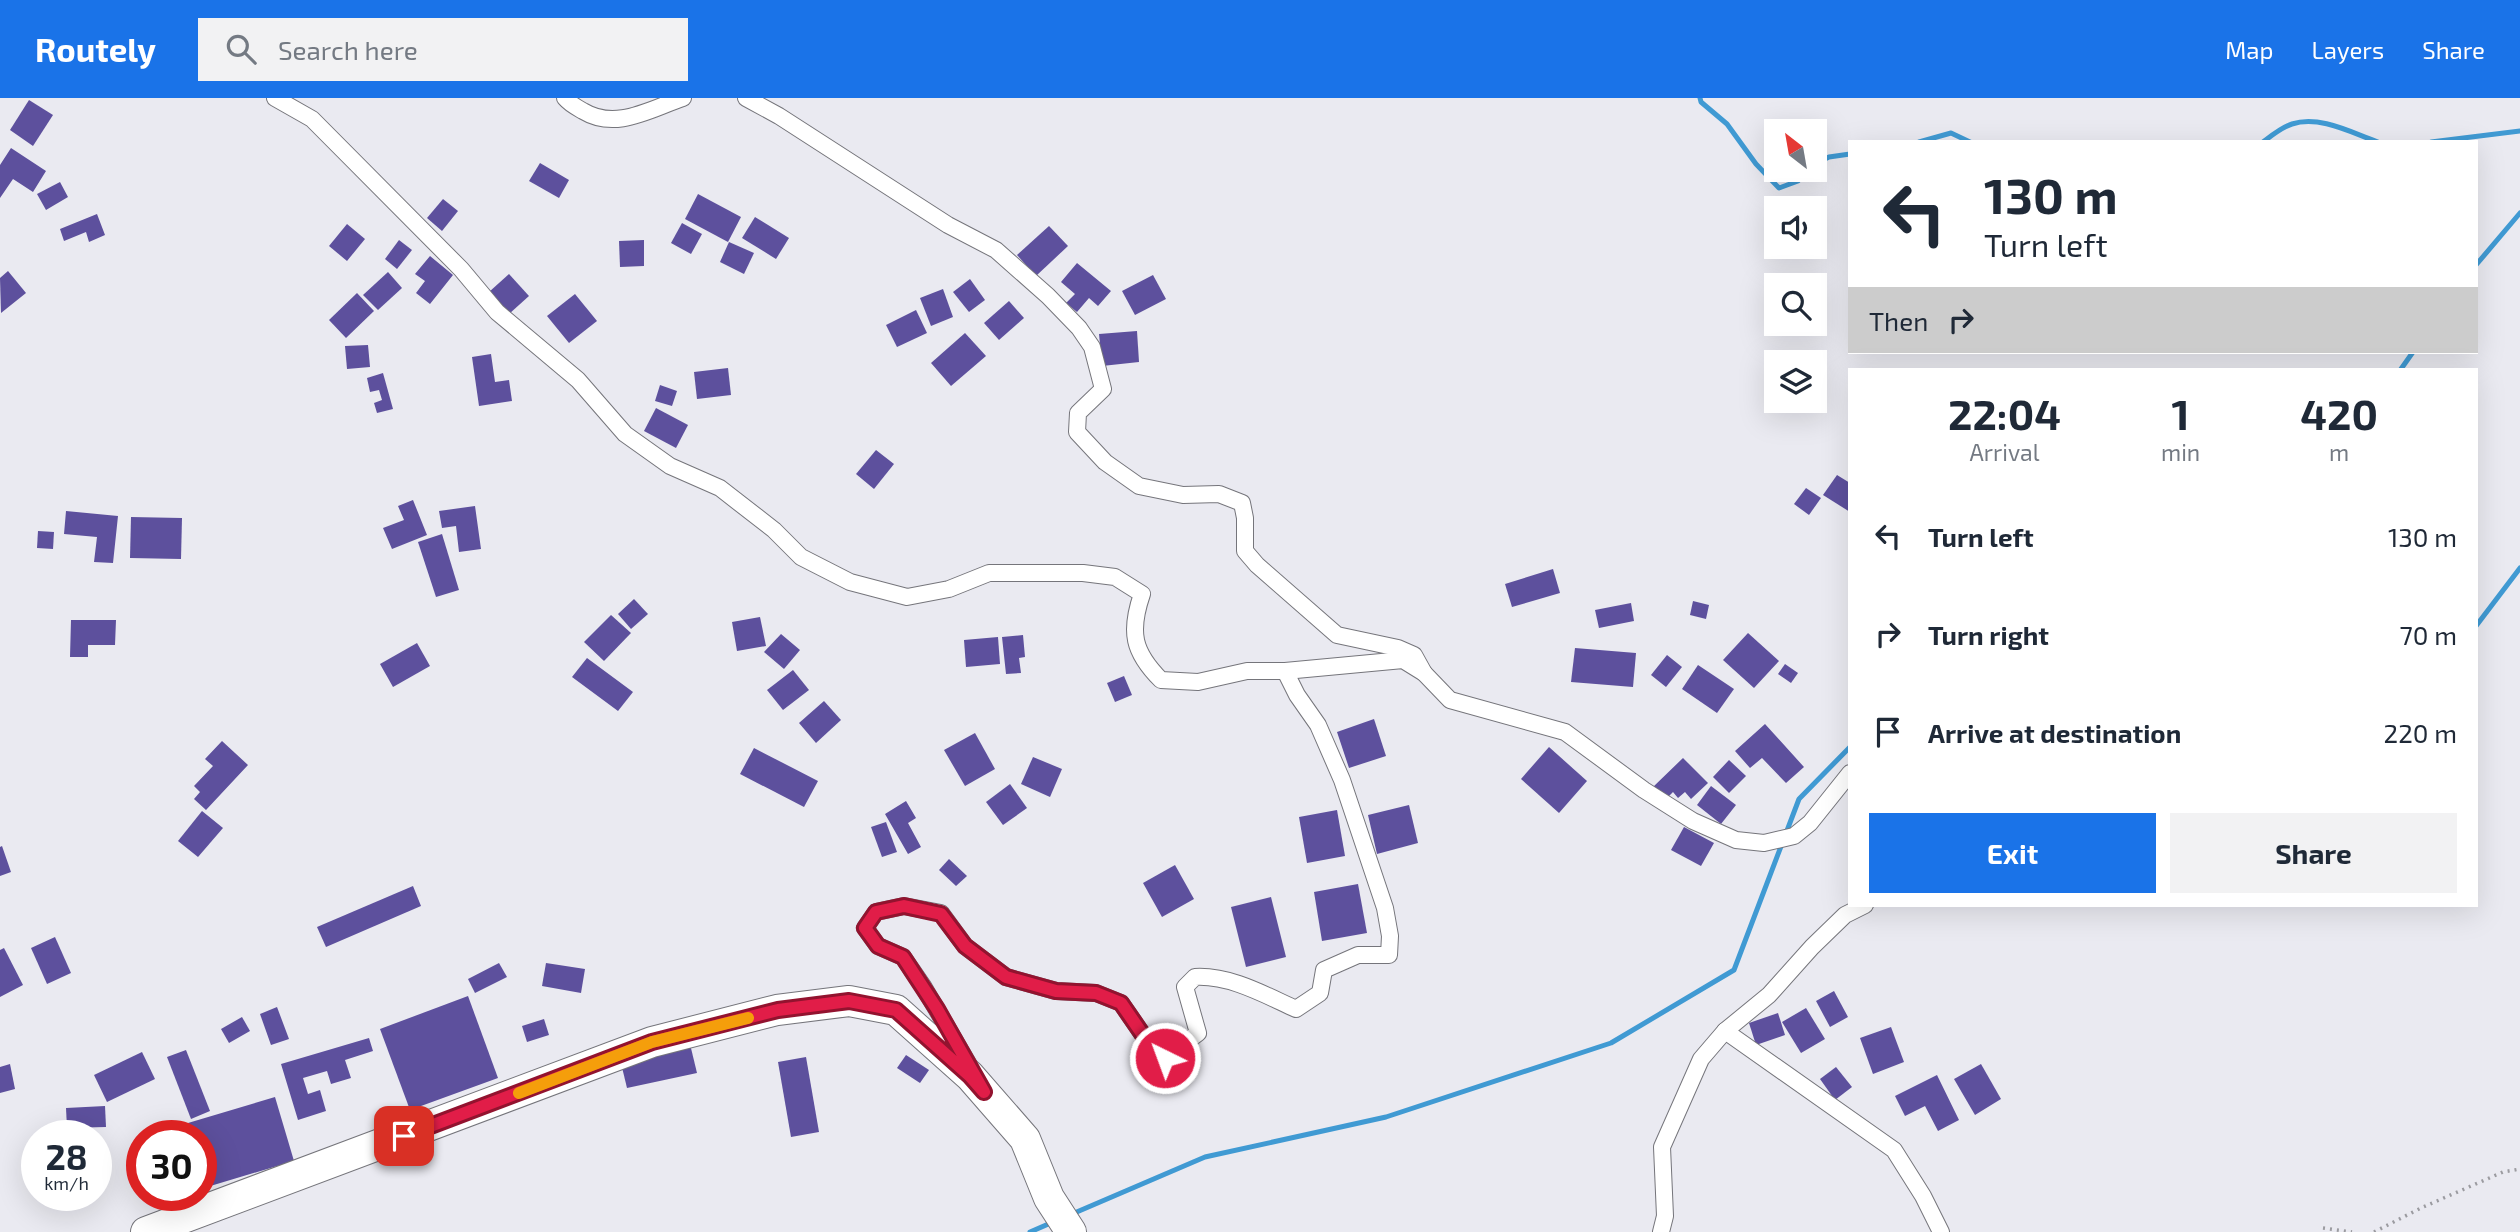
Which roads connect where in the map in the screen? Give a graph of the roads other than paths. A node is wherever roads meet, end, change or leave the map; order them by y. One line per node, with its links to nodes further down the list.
1 (275, 98): 5 (street)
2 (565, 98): 3 (street)
3 (684, 98)
4 (746, 98): 6 (street)
5 (1285, 671): 6 (street); 10 (street)
6 (1424, 673): 7 (street)
7 (1848, 776)
8 (1861, 907): 9 (street)
9 (1725, 1031): 13 (street); 14 (street)
10 (984, 1092): 11 (highway); 12 (highway)
11 (146, 1232)
12 (1071, 1232)
13 (1661, 1232)
14 (1941, 1232)

